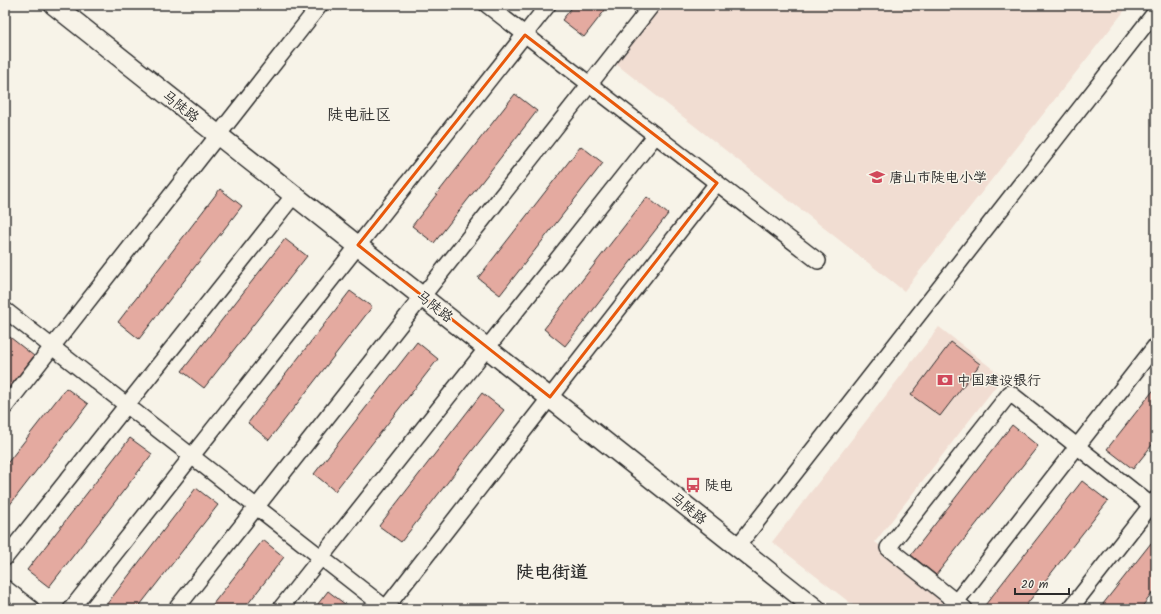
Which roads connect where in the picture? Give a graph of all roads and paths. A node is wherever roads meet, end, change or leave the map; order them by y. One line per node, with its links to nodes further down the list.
1 (54, 5): 9 (street, 马陡路)
2 (320, 5): 9 (street)
3 (487, 5): 7 (street)
4 (548, 5): 7 (street)
5 (652, 5): 8 (street)
6 (1156, 11): 27 (street)
7 (525, 35): 8 (street); 13 (street)
8 (590, 85): 10 (street); 15 (street)
9 (218, 135): 12 (street, 马陡路); 18 (street)
10 (655, 136): 11 (street); 19 (street)
11 (717, 183): 14 (street); 20 (street)
12 (294, 195): 13 (street, 马陡路); 21 (street)
13 (358, 246): 15 (street, 马陡路); 24 (street)
14 (818, 262)
15 (423, 297): 19 (street, 马陡路); 26 (street)
16 (5, 310): 18 (street)
17 (1156, 345): 23 (street)
18 (52, 347): 21 (street); 22 (street)
19 (487, 347): 20 (street, 马陡路); 28 (street)
20 (550, 397): 27 (street, 马陡路); 36 (street)
21 (127, 405): 24 (street); 29 (street)
22 (5, 407)
23 (1077, 447): 25 (street); 31 (street); 31 (street)
24 (192, 456): 26 (street); 33 (street)
25 (1154, 504): 38 (street)
26 (257, 507): 28 (street); 34 (street)
27 (737, 547): 37 (street, 马陡路)
28 (321, 557): 35 (street); 36 (street)
29 (5, 558)
30 (5, 588): 32 (street)
31 (961, 605)
32 (32, 609)
33 (71, 609)
34 (176, 609)
35 (280, 609)
36 (386, 609)
37 (816, 609)
38 (1070, 609)

